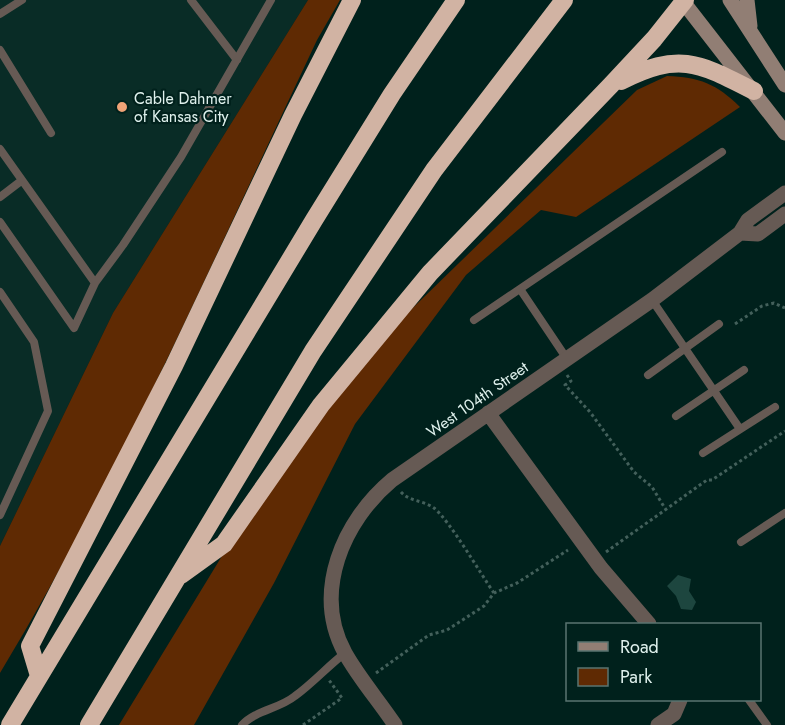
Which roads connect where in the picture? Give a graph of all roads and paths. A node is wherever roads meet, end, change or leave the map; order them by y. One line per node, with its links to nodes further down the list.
1 (21, 0): 10 (lane)
2 (191, 0): 13 (lane)
3 (271, 0): 13 (lane)
4 (352, 0): 58 (highway)
5 (456, 0): 58 (highway)
6 (564, 0): 53 (highway)
7 (730, 0): 11 (main road)
8 (747, 0): 11 (main road)
9 (684, 1): 14 (highway); 16 (main road)
10 (0, 14)
11 (750, 29): 15 (main road)
12 (0, 50): 17 (lane)
13 (237, 60): 27 (lane)
14 (611, 85): 16 (highway); 53 (highway)
15 (785, 85)
16 (754, 91): 18 (main road)
17 (51, 133)
18 (785, 133)
19 (0, 148): 21 (lane)
20 (722, 152): 28 (lane)
21 (21, 181): 23 (lane); 27 (lane)
22 (785, 193): 26 (street, West 104th Street)
23 (0, 196)
24 (785, 214): 26 (street, West 104th Street)
25 (0, 222): 27 (lane)
26 (740, 233): 30 (street, West 104th Street)
27 (95, 283)
28 (520, 289): 32 (lane); 36 (lane)
29 (0, 292): 49 (lane)
30 (652, 300): 35 (lane); 36 (street, West 104th Street)
31 (785, 308): 34 (path)
32 (474, 320)
33 (719, 324): 35 (lane)
34 (735, 324)
35 (686, 350): 38 (lane); 39 (lane)
36 (563, 361): 41 (street, West 104th Street); 47 (path)
37 (744, 370): 39 (lane)
38 (648, 375)
39 (714, 390): 42 (lane); 43 (lane)
40 (775, 407): 43 (lane)
41 (488, 413): 46 (street, West 104th Street); 50 (street)
42 (676, 416)
43 (740, 429): 45 (lane)
44 (785, 431): 47 (path)
45 (703, 453)
46 (392, 480): 54 (path); 56 (street, West 104th Street)
47 (666, 510): 52 (path)
48 (785, 513): 51 (lane)
49 (0, 515)
50 (581, 541): 52 (street); 54 (path)
51 (741, 542)
52 (595, 560): 55 (street)
53 (175, 580): 63 (highway)
54 (494, 593): 59 (path)
55 (648, 623)
56 (345, 652): 57 (lane); 59 (street, West 104th Street)
57 (322, 670): 64 (lane); 65 (path)
58 (39, 676): 62 (highway)
59 (365, 681): 66 (street, West 104th Street)
60 (679, 701): 67 (street)
61 (750, 701): 68 (lane)
62 (10, 725)
63 (89, 725)
64 (242, 725)
65 (303, 725)
66 (395, 725)
67 (658, 725)
68 (767, 725)

